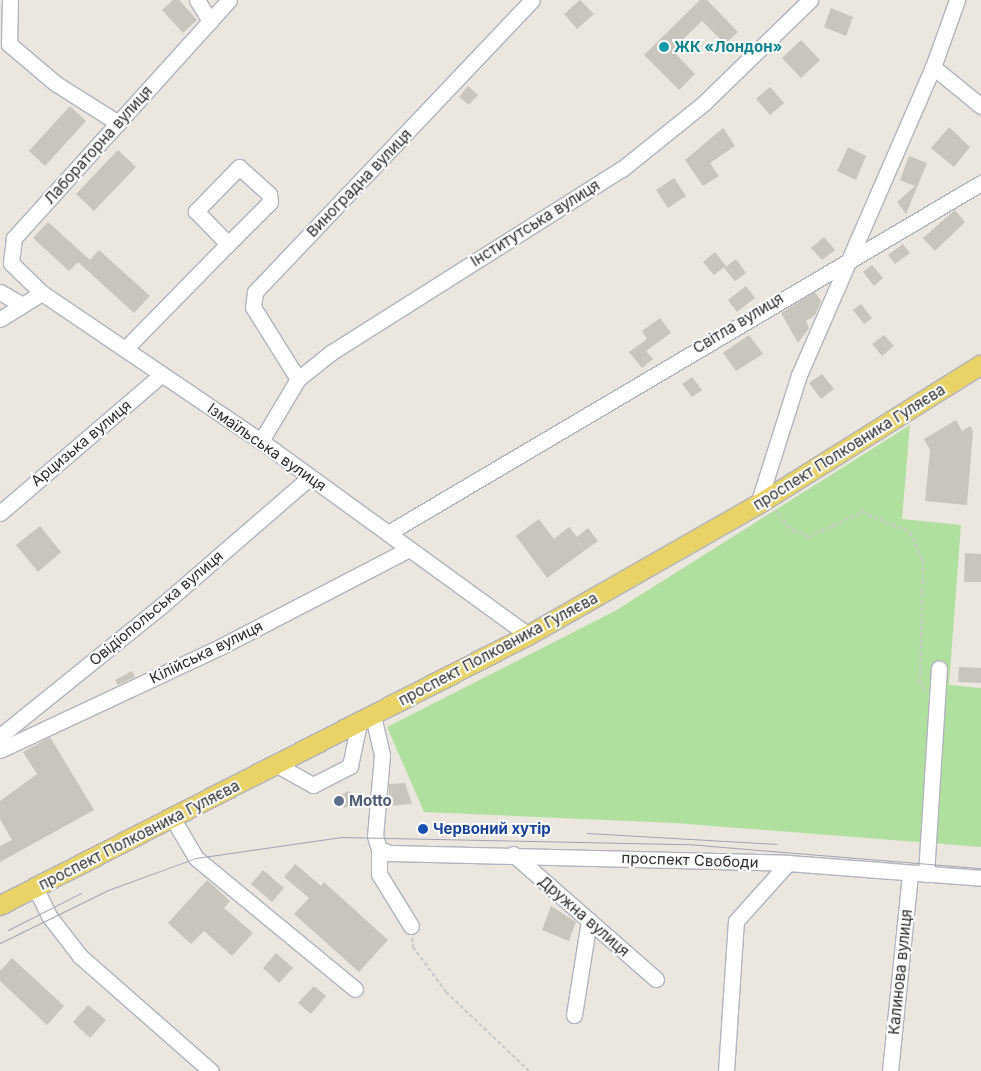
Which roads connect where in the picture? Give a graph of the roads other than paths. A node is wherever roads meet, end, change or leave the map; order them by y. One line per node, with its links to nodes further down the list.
1 (10, 0): 10 (street)
2 (197, 0): 7 (street)
3 (229, 0): 7 (street, Лабораторна вулиця)
4 (532, 0): 21 (street, Виноградна вулиця)
5 (810, 0): 21 (street, Інститутська вулиця)
6 (958, 0): 8 (street)
7 (210, 21): 10 (street, Лабораторна вулиця)
8 (933, 67): 9 (street); 13 (street)
9 (981, 106)
10 (118, 123): 15 (street, Лабораторна вулиця)
11 (981, 183): 13 (street, Світла вулиця)
12 (228, 244): 12 (street); 18 (street)
13 (847, 258): 24 (street); 26 (street, Світла вулиця)
14 (0, 292): 16 (street)
15 (42, 292): 16 (street); 18 (street, Ізмаїльська вулиця)
16 (21, 304): 17 (street)
17 (0, 319)
18 (125, 349): 20 (street, Ізмаїльська вулиця)
19 (981, 364): 24 (main road, проспект Полковника Гуляєва)
20 (162, 374): 22 (street, Ізмаїльська вулиця); 25 (street, Арцизька вулиця)
21 (298, 379): 22 (street, Інститутська вулиця)
22 (261, 441): 23 (street, Ізмаїльська вулиця)
23 (310, 477): 26 (street, Ізмаїльська вулиця); 31 (street, Овідіопольська вулиця)
24 (763, 501): 28 (main road, проспект Полковника Гуляєва)
25 (0, 512)
26 (388, 533): 27 (street, Ізмаїльська вулиця)
27 (409, 549): 28 (street, Ізмаїльська вулиця); 32 (street, Кілійська вулиця)
28 (528, 635): 30 (main road, проспект Полковника Гуляєва)
29 (939, 668): 39 (street)
30 (366, 719): 33 (main road, проспект Полковника Гуляєва); 33 (street); 35 (street)
31 (0, 736)
32 (0, 750)
33 (277, 765): 34 (main road, проспект Полковника Гуляєва)
34 (173, 819): 41 (main road, проспект Полковника Гуляєва); 46 (street)
35 (379, 849): 36 (street, проспект Свободи); 44 (street)
36 (513, 854): 37 (street, проспект Свободи); 43 (street, Дружна вулиця)
37 (788, 863): 38 (street, проспект Свободи); 49 (street)
38 (910, 873): 39 (street, проспект Свободи); 50 (street, Калинова вулиця)
39 (926, 874): 40 (street, проспект Свободи)
40 (981, 878)
41 (35, 887): 42 (main road, проспект Полковника Гуляєва); 48 (street)
42 (2, 900)
43 (589, 920): 45 (street, Дружна вулиця); 47 (street)
44 (411, 926)
45 (656, 980)
46 (355, 989)
47 (574, 1015)
48 (211, 1071)
49 (726, 1071)
50 (890, 1071)

